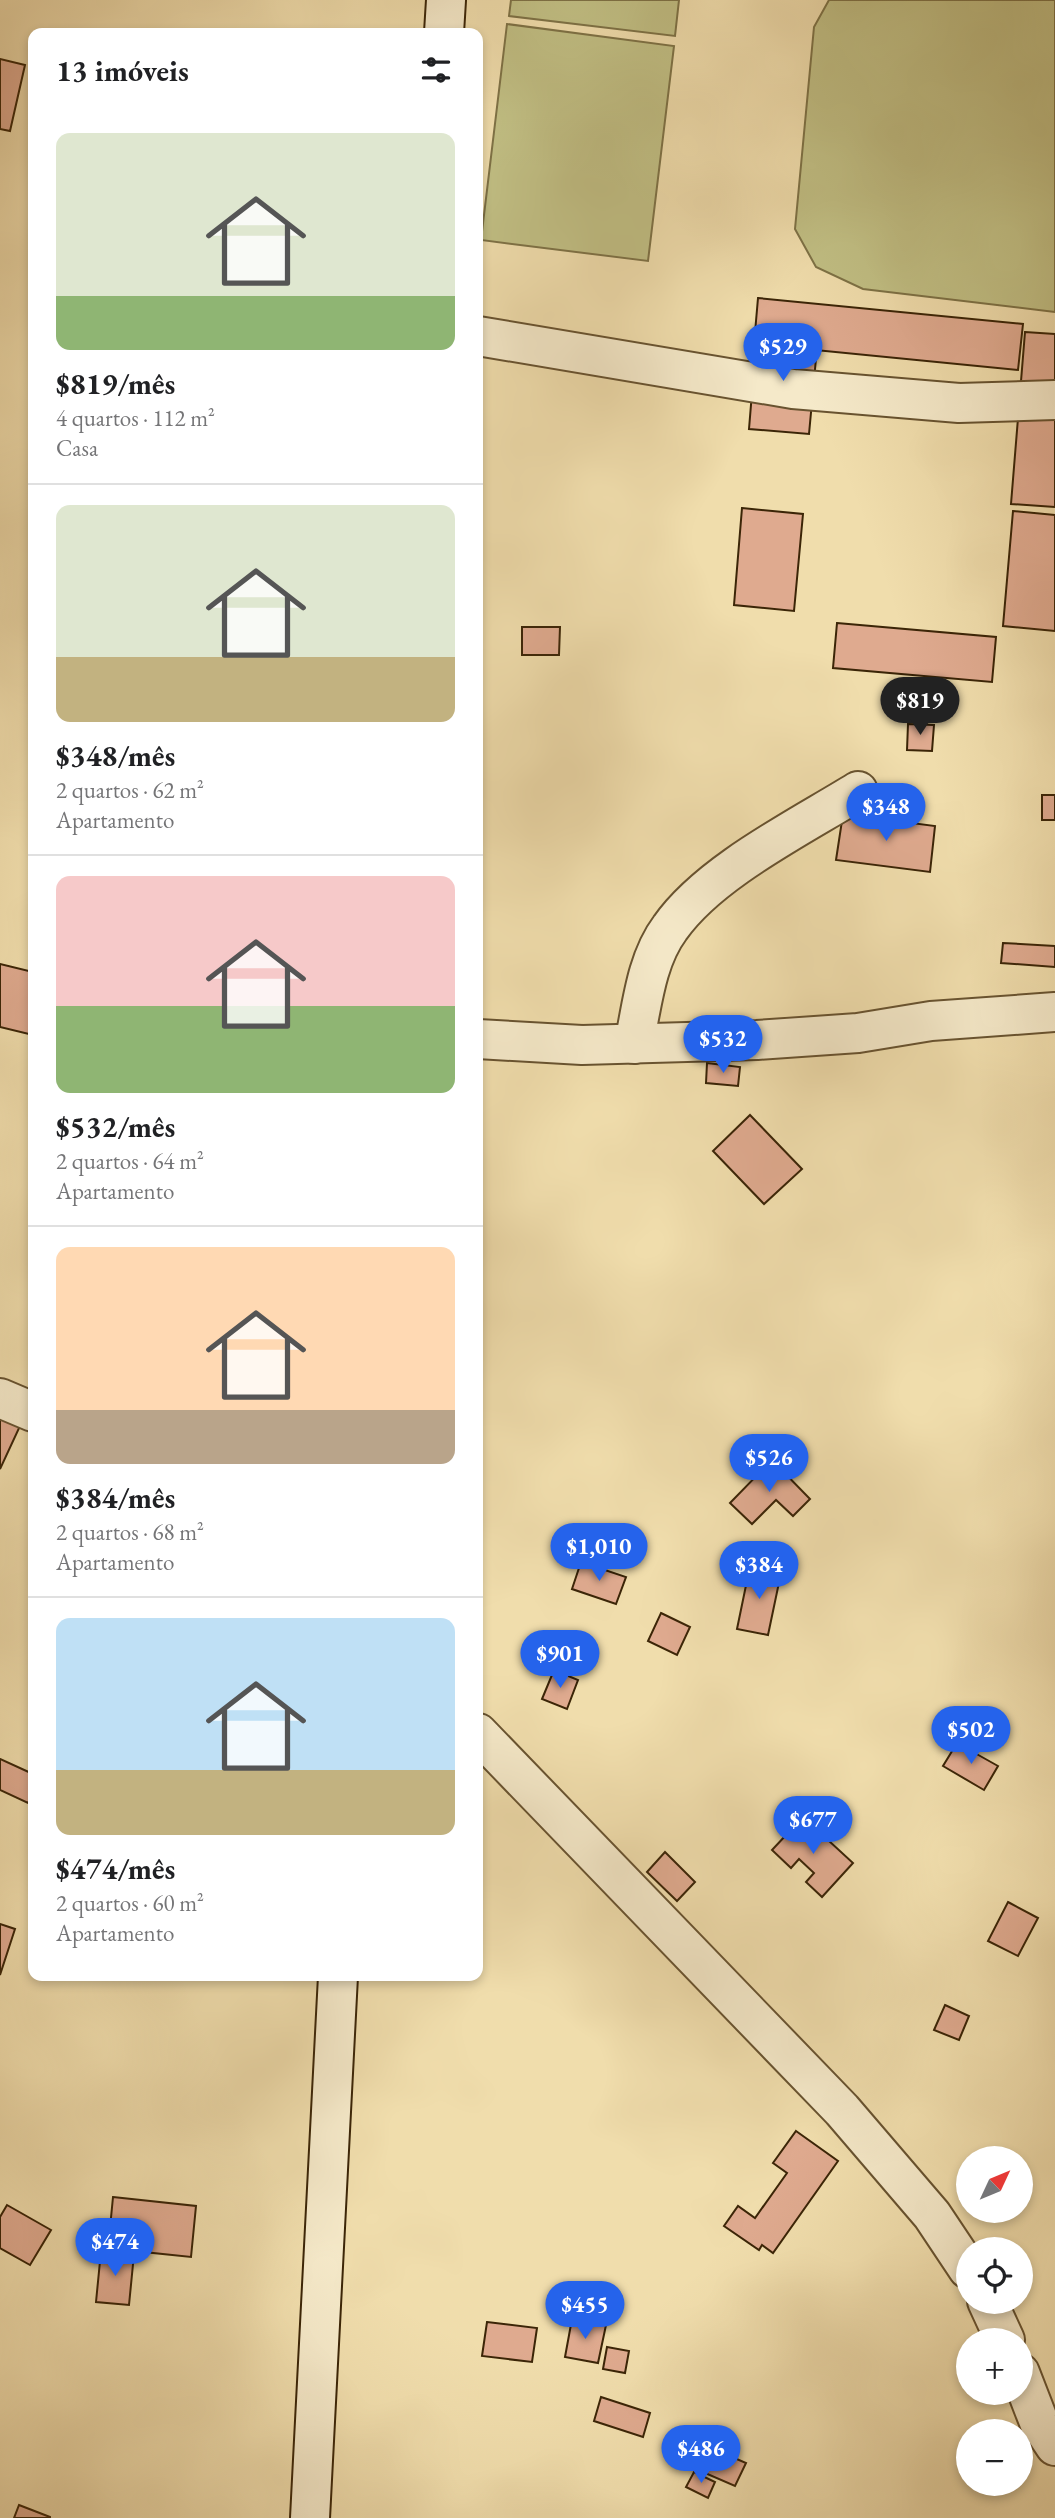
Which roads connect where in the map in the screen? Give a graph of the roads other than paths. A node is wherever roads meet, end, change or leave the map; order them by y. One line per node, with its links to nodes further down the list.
1 (446, 0): 2 (street)
2 (444, 28)
3 (483, 337): 4 (street)
4 (1055, 400)
5 (858, 791): 8 (street)
6 (1055, 1013): 8 (street)
7 (483, 1040): 8 (street)
8 (634, 1044)
9 (0, 1398): 10 (street)
10 (28, 1410)
11 (483, 1738): 13 (street)
12 (338, 1981): 16 (street)
13 (956, 2251)
14 (1032, 2405): 15 (street)
15 (1055, 2446)
16 (310, 2518)

